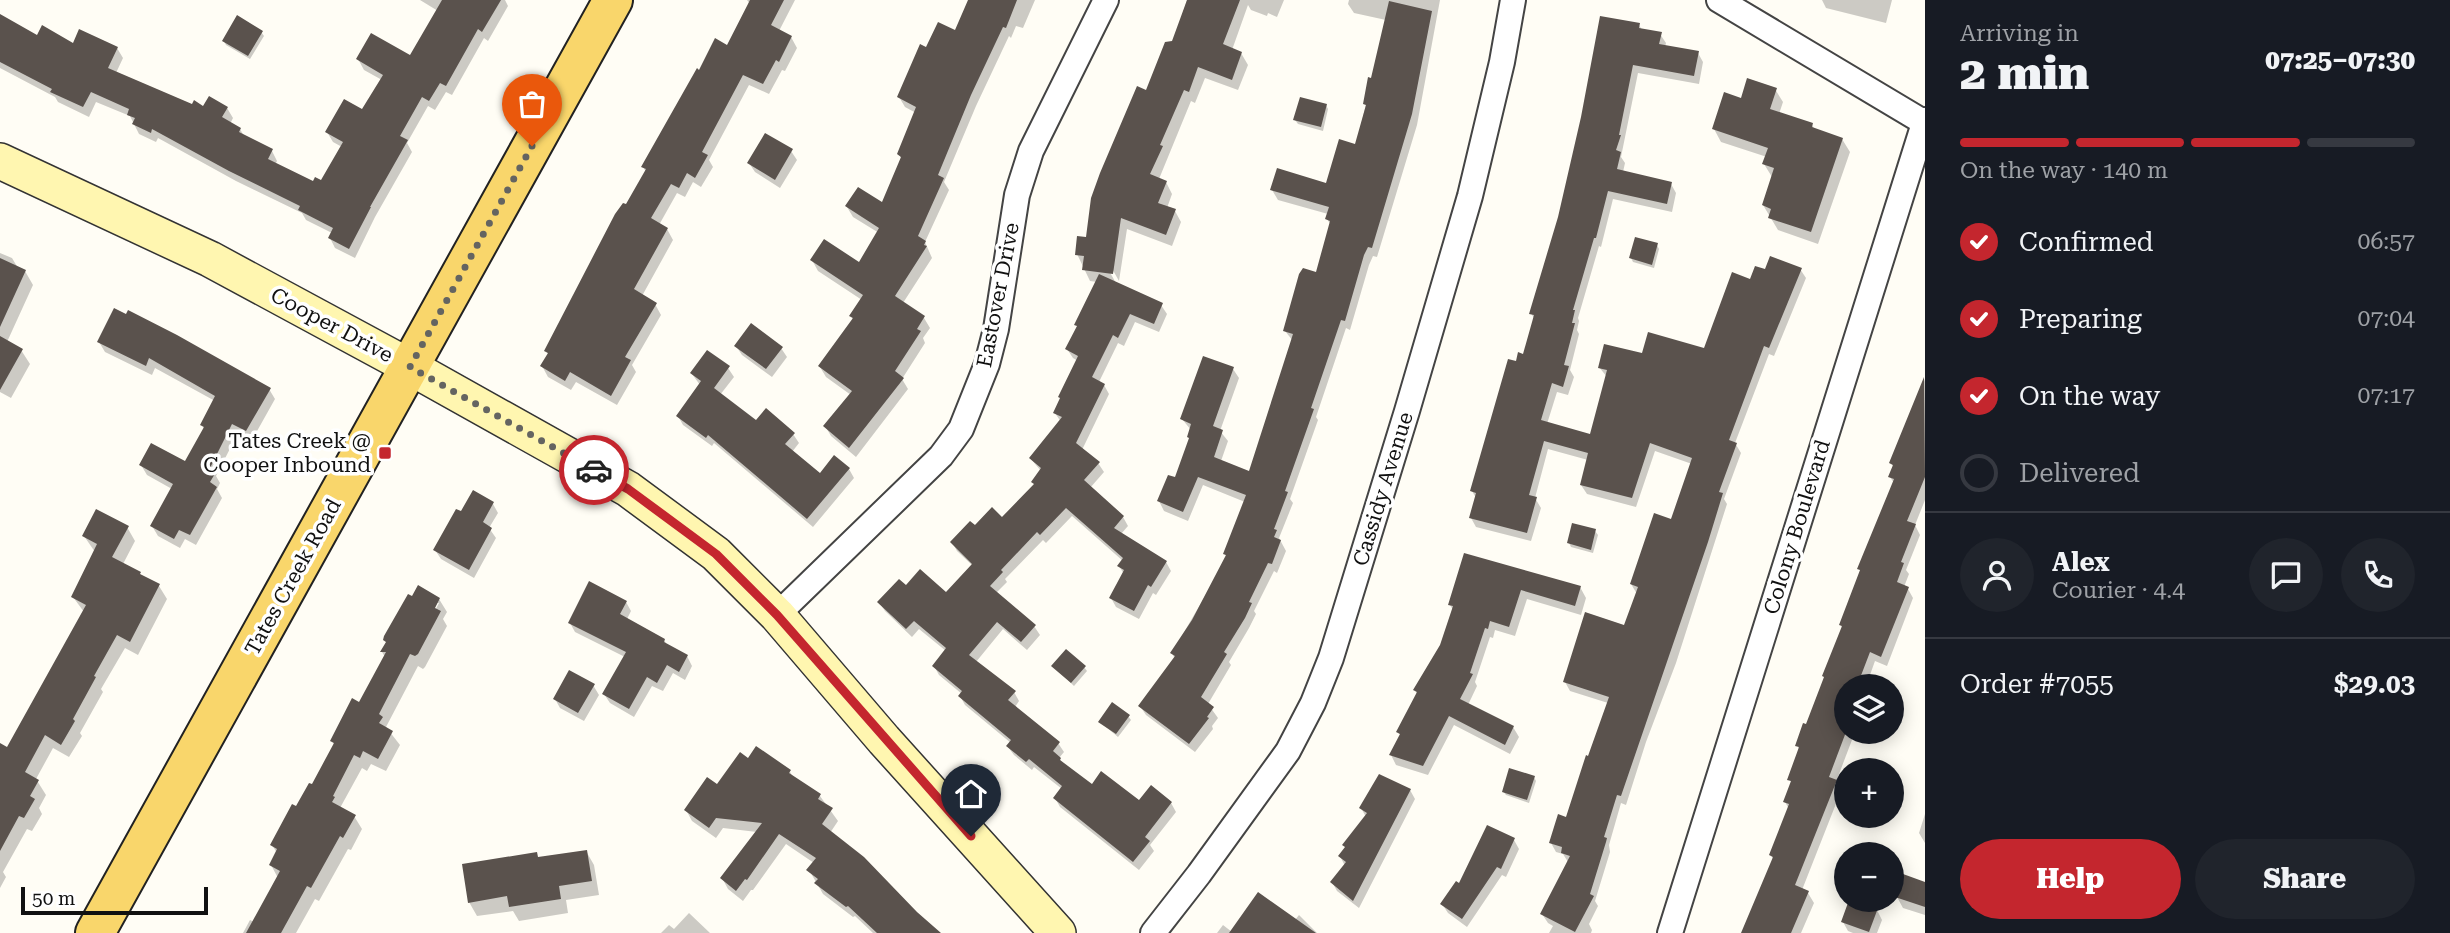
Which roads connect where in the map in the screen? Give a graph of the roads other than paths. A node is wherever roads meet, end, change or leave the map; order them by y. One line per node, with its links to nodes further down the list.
1 (613, 0): 7 (main road, Tates Creek Road)
2 (1106, 0): 8 (street, Eastover Drive)
3 (1513, 0): 11 (street, Cassidy Avenue)
4 (1720, 0): 5 (street)
5 (1925, 122): 12 (street, Colony Boulevard)
6 (0, 161): 7 (street, Cooper Drive)
7 (410, 367): 8 (street, Cooper Drive); 9 (main road, Tates Creek Road)
8 (777, 615): 10 (street, Cooper Drive)
9 (94, 933)
10 (1058, 933)
11 (1153, 933)
12 (1670, 933)

